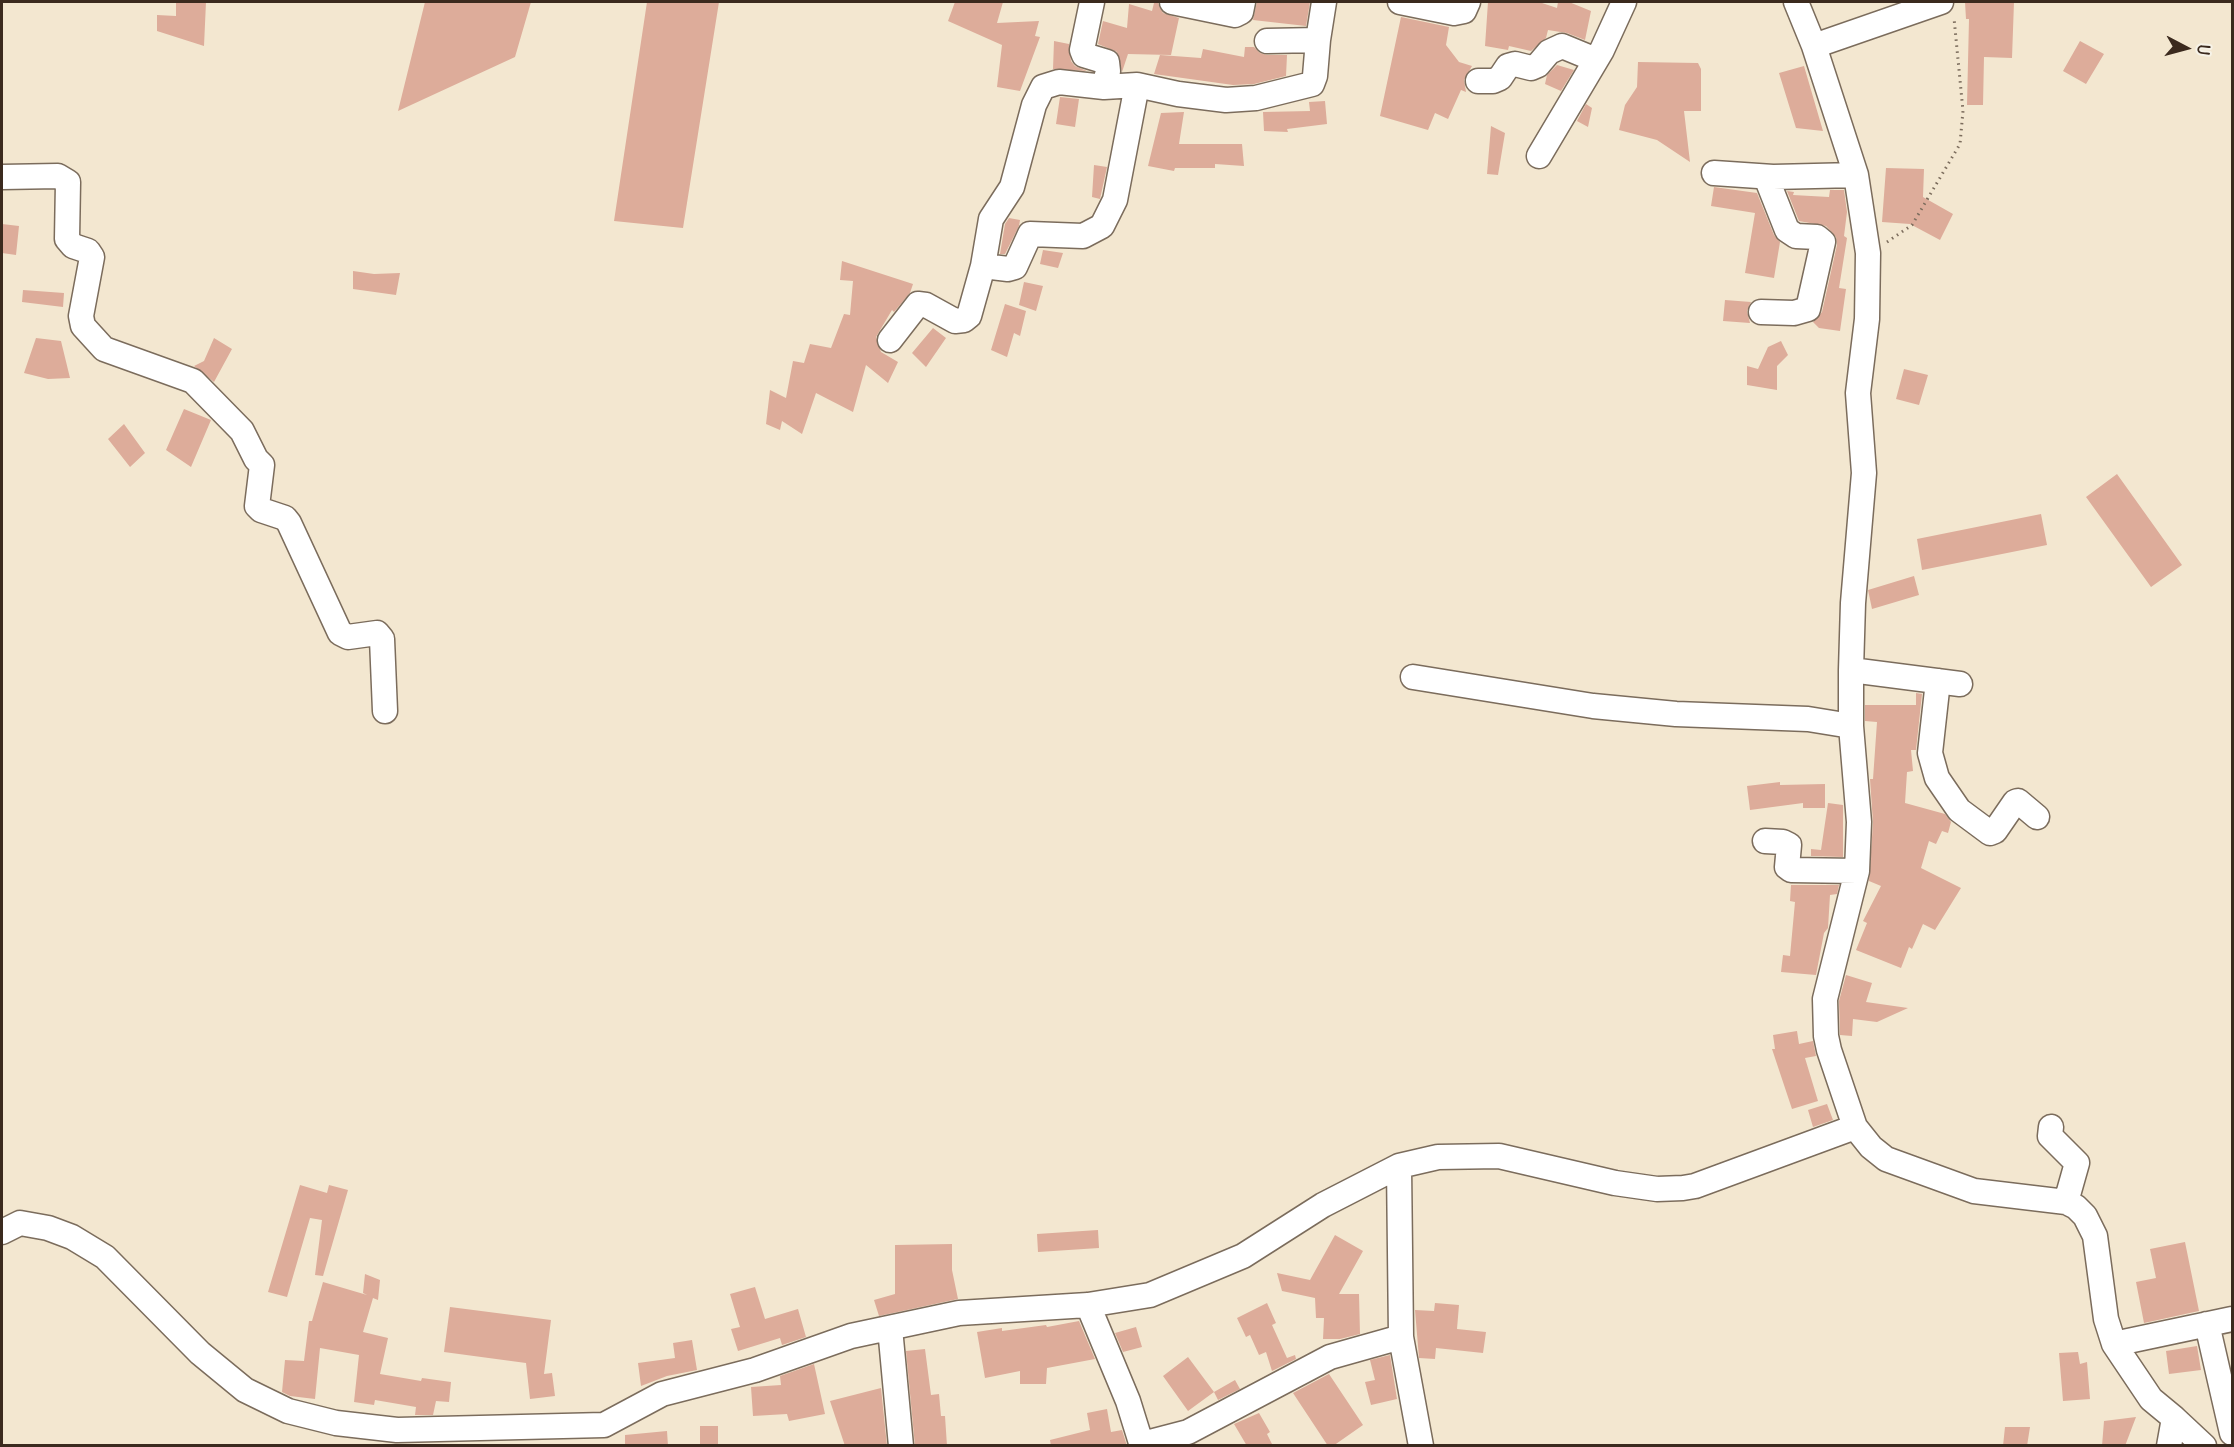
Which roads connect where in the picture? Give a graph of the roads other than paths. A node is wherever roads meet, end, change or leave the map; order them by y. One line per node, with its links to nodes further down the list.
1 (1092, 2): 16 (street)
2 (1172, 2): 3 (street)
3 (1243, 2)
4 (1324, 2): 11 (street)
5 (1400, 2): 6 (street)
6 (1468, 2)
7 (1624, 2): 13 (street)
8 (1796, 2): 12 (street)
9 (1947, 7): 12 (street)
10 (1267, 40): 11 (street)
11 (1318, 40): 15 (street)
12 (1814, 46): 19 (street)
13 (1596, 60): 14 (street); 17 (street)
14 (1478, 81)
15 (1137, 85): 16 (street); 22 (street)
16 (1104, 87): 22 (street)
17 (1539, 156)
18 (1714, 172): 21 (street)
19 (1856, 176): 21 (street); 25 (street)
20 (2, 177): 27 (street)
21 (1766, 177): 23 (street)
22 (983, 266): 24 (street)
23 (1761, 312)
24 (890, 340)
25 (1851, 670): 28 (street); 29 (street)
26 (1413, 677): 28 (street)
27 (385, 711)
28 (1851, 726): 31 (street)
29 (2037, 817)
30 (1765, 841): 31 (street)
31 (1857, 871): 32 (street)
32 (1855, 1127): 34 (street); 35 (street)
33 (2051, 1127): 35 (street)
34 (1399, 1166): 37 (street); 41 (street)
35 (2066, 1202): 42 (street)
36 (2, 1232): 46 (street)
37 (1088, 1305): 40 (street); 47 (street)
38 (2232, 1319): 39 (street)
39 (2207, 1324): 42 (street); 44 (street)
40 (890, 1328): 45 (street); 48 (street)
41 (1401, 1337): 47 (street); 49 (street)
42 (2114, 1344): 43 (street)
43 (2174, 1418): 50 (street); 51 (street)
44 (2232, 1433)
45 (605, 1435): 46 (street)
46 (397, 1438)
47 (1142, 1445)
48 (901, 1446)
49 (1421, 1446)
50 (2169, 1446)
51 (2204, 1446)

